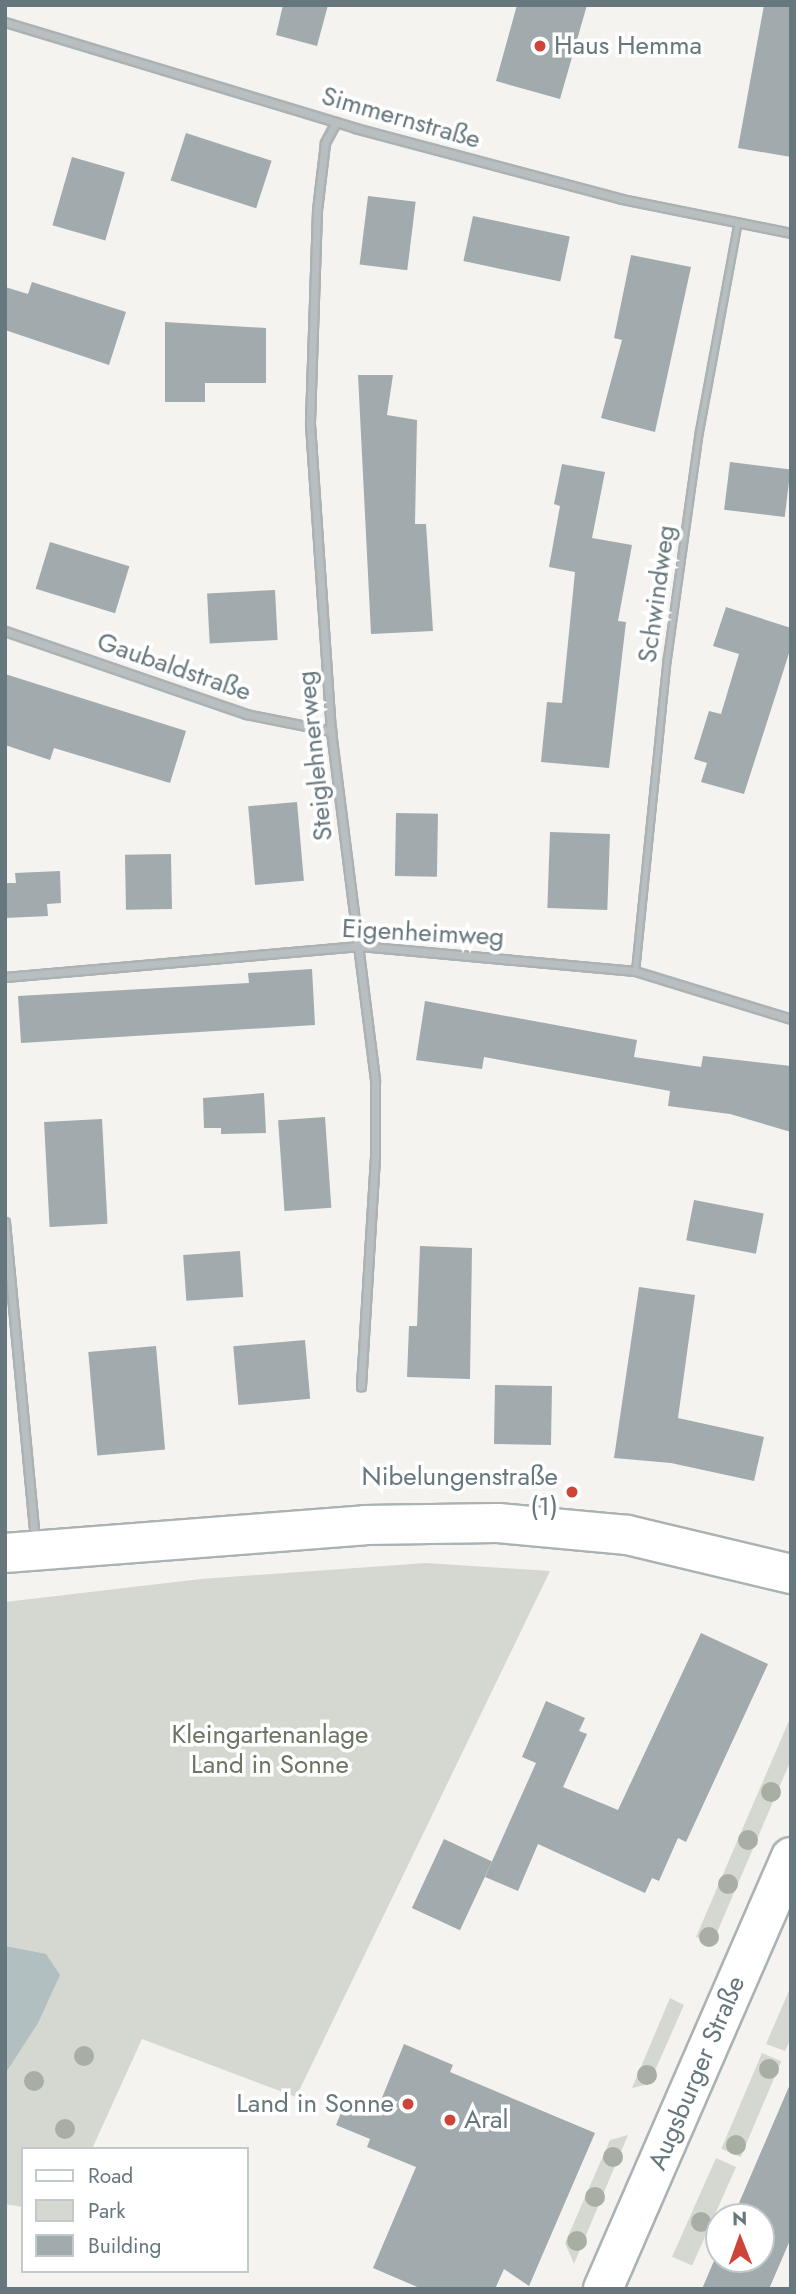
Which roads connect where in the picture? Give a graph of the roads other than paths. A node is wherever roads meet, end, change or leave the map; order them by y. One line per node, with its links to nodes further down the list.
1 (5, 22): 2 (street, Simmernstraße)
2 (336, 122): 3 (street, Simmernstraße); 6 (street, Steiglehnerweg)
3 (737, 226): 4 (street, Simmernstraße); 8 (lane, Schwindweg)
4 (791, 233)
5 (5, 631): 6 (street, Gaubaldstraße)
6 (331, 731): 7 (street, Steiglehnerweg)
7 (360, 946): 8 (street, Eigenheimweg); 9 (street, Eigenheimweg); 12 (street, Steiglehnerweg)
8 (635, 971): 10 (street, Eigenheimweg)
9 (5, 976)
10 (791, 1019)
11 (5, 1222): 13 (street)
12 (361, 1387)
13 (21, 1551): 14 (street)
14 (791, 1574)
15 (791, 1857): 16 (street, Augsburger Straße)
16 (603, 2289)

